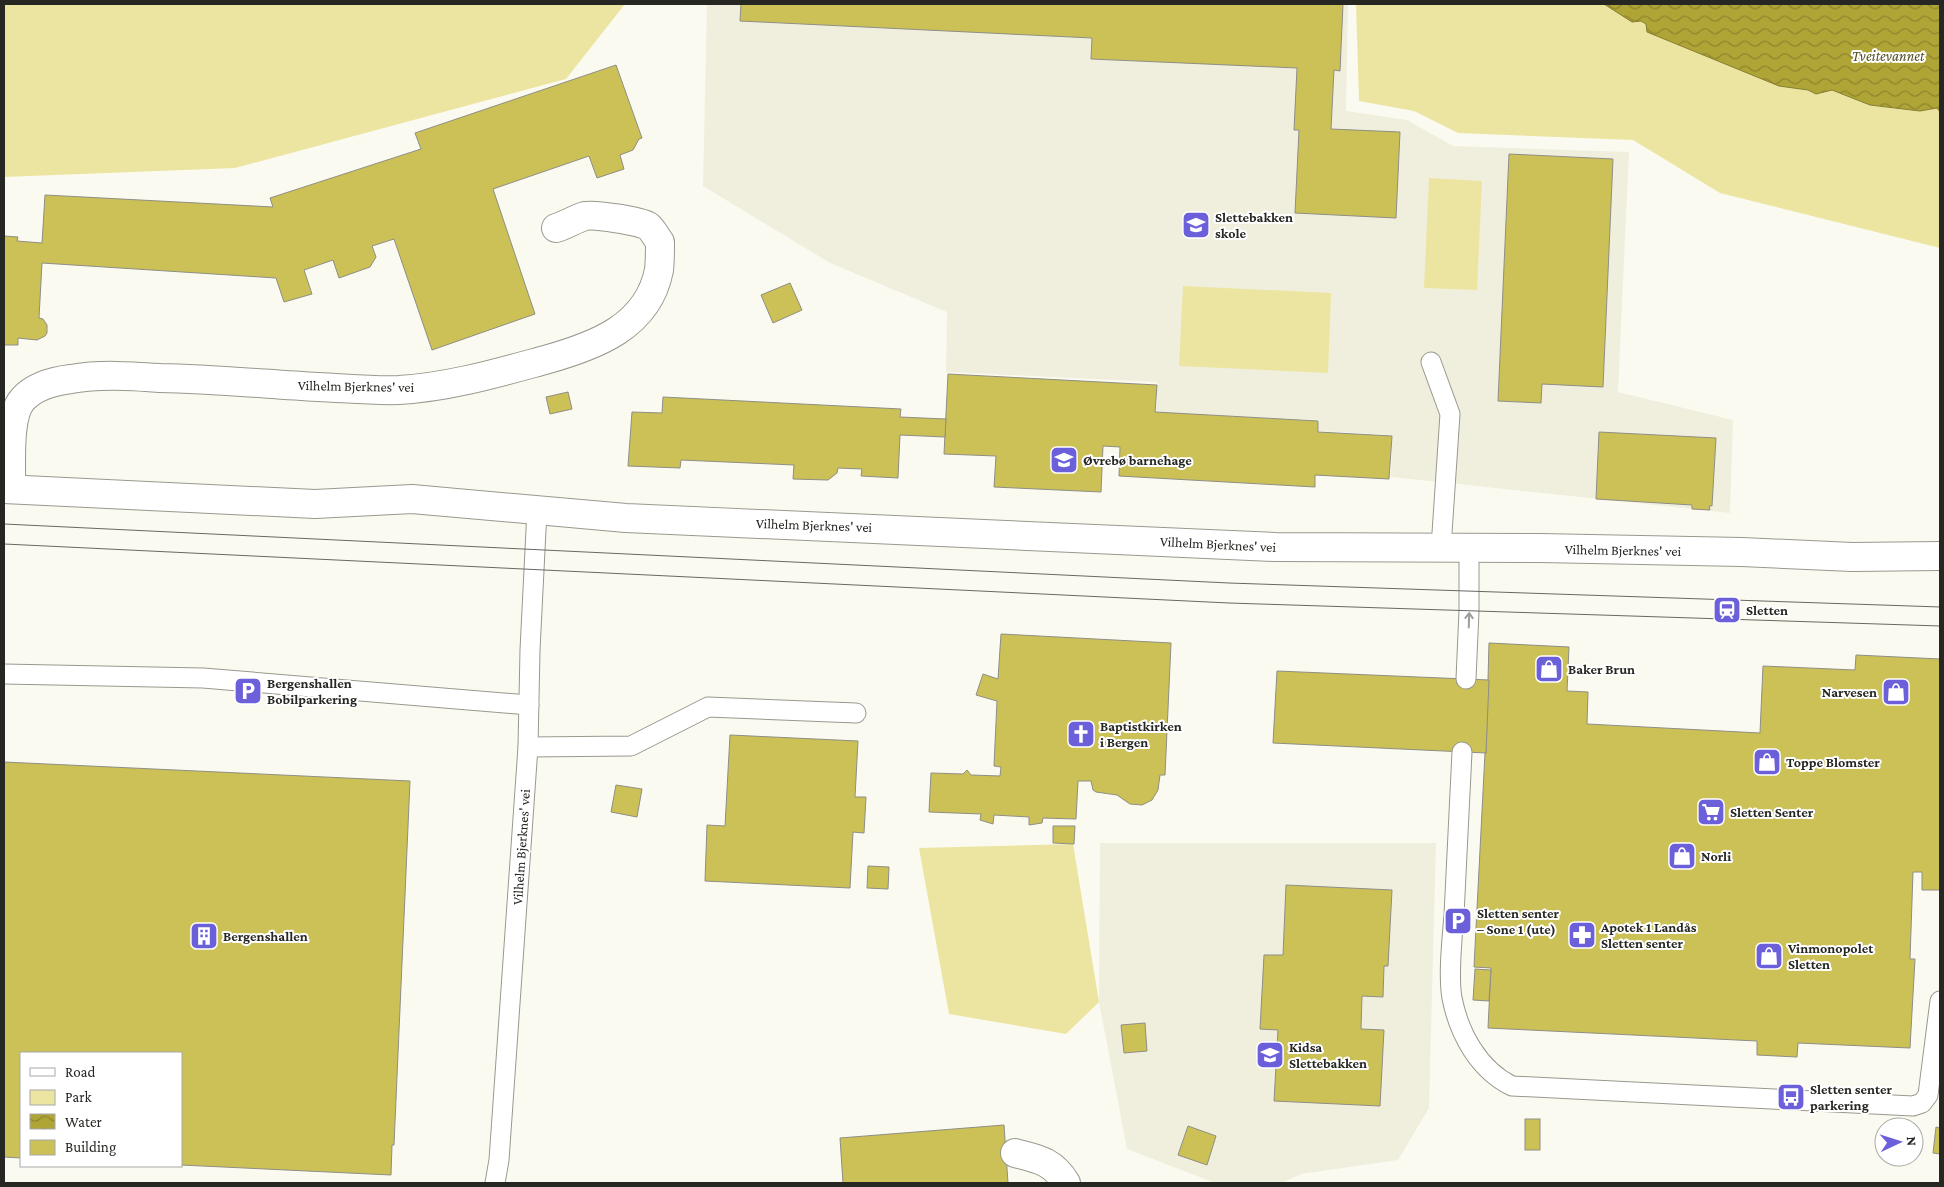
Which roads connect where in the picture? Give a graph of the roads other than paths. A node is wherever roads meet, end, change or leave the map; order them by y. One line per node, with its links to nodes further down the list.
1 (556, 228): 3 (main road, Vilhelm Bjerknes' vei)
2 (1432, 362): 6 (lane)
3 (8, 489): 4 (main road, Vilhelm Bjerknes' vei)
4 (537, 510): 6 (main road, Vilhelm Bjerknes' vei); 12 (lane, Vilhelm Bjerknes' vei)
5 (1940, 545): 8 (main road, Vilhelm Bjerknes' vei)
6 (1441, 548): 7 (main road, Vilhelm Bjerknes' vei)
7 (1469, 548): 8 (main road, Vilhelm Bjerknes' vei); 11 (lane, one-way to 7)
8 (1900, 556): 9 (main road, Vilhelm Bjerknes' vei)
9 (1940, 556)
10 (4, 674): 12 (lane)
11 (1466, 674)
12 (529, 705): 14 (lane, Vilhelm Bjerknes' vei)
13 (856, 713): 14 (lane)
14 (528, 747): 18 (lane, Vilhelm Bjerknes' vei)
15 (1462, 752): 16 (lane)
16 (1940, 1001)
17 (1015, 1153): 19 (main road)
18 (495, 1183)
19 (1066, 1183)

